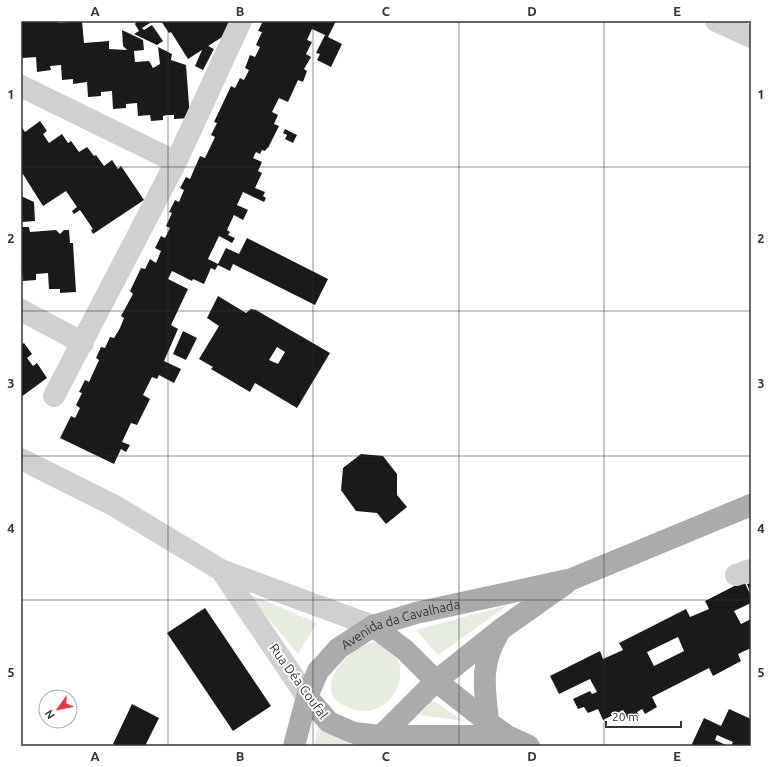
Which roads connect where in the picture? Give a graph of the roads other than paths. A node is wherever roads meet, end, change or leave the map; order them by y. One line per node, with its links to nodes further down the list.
1 (242, 21): 5 (street)
2 (716, 21): 3 (street)
3 (751, 37)
4 (21, 86): 5 (street)
5 (176, 162): 7 (street)
6 (21, 310): 7 (street)
7 (83, 343): 8 (street)
8 (54, 396)
9 (21, 459): 11 (street, Rua Déa Coufal)
10 (751, 505): 12 (main road, Avenida da Cavalhada)
11 (221, 570): 13 (street, Rua Déa Coufal); 16 (street, Rua Déa Coufal)
12 (572, 579): 13 (main road, Avenida da Cavalhada); 14 (main road, Avenida da Cavalhada)
13 (372, 626): 15 (main road, Rua Déa Coufal); 16 (main road, Avenida da Cavalhada)
14 (500, 630): 15 (main road, Avenida da Cavalhada); 17 (main road)
15 (436, 681): 17 (main road, Rua Déa Coufal); 19 (main road, Avenida da Cavalhada)
16 (307, 697): 19 (main road, Rua Déa Coufal); 20 (main road, Avenida da Cavalhada)
17 (488, 722): 18 (main road, Rua Déa Coufal)
18 (507, 736): 19 (main road, Rua Déa Coufal); 21 (main road, Rua Déa Coufal)
19 (378, 741)
20 (294, 746)
21 (527, 746)

